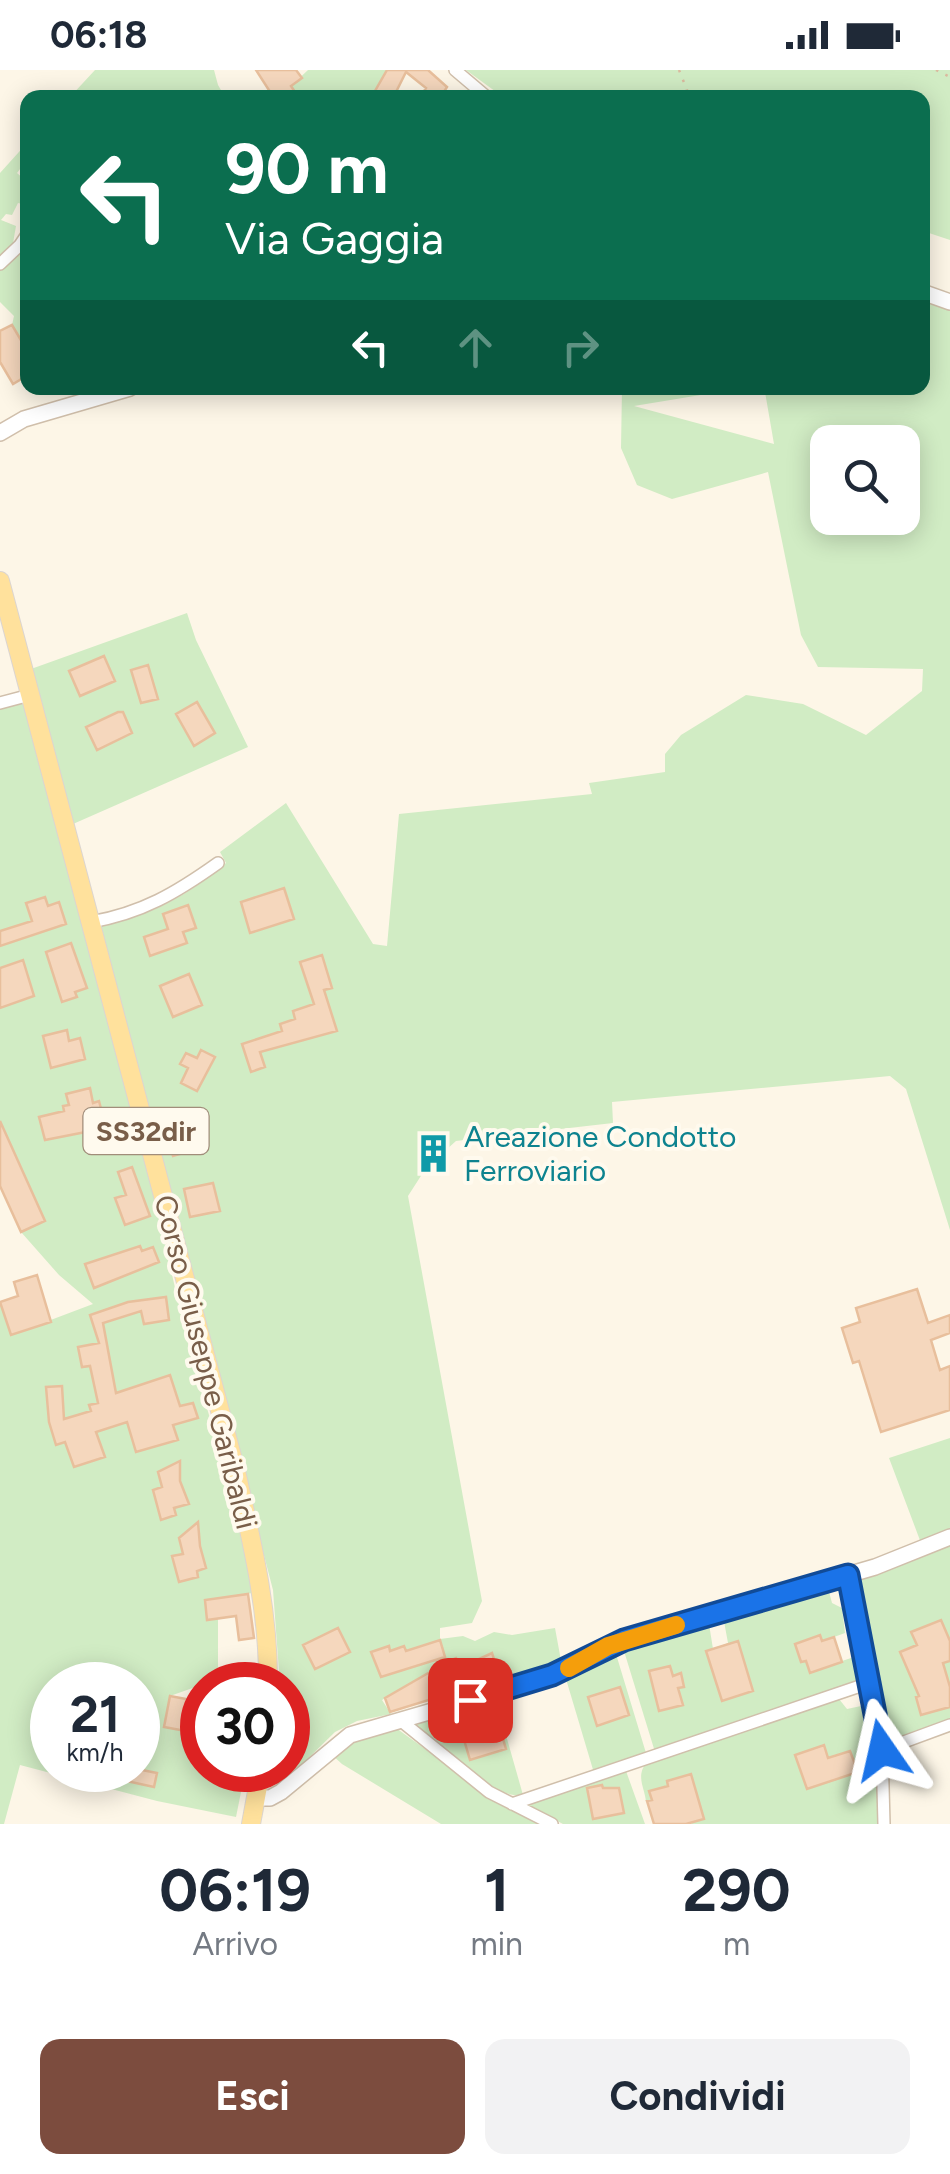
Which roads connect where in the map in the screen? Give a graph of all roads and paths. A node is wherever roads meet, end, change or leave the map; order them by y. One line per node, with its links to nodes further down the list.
1 (455, 70): 4 (street)
2 (936, 70): 3 (path)
3 (950, 77)
4 (479, 90)
5 (20, 245): 6 (street)
6 (0, 264)
7 (105, 395): 9 (street)
8 (0, 417): 9 (street)
9 (24, 418): 10 (street)
10 (0, 432)
11 (0, 581): 12 (main road, Corso Giuseppe Garibaldi / SS32dir)
12 (30, 695): 13 (street); 15 (main road, Corso Giuseppe Garibaldi / SS32dir)
13 (0, 703)
14 (218, 863): 15 (street)
15 (90, 922): 18 (main road, Corso Giuseppe Garibaldi / SS32dir)
16 (950, 1537): 17 (street)
17 (848, 1575): 19 (street); 20 (street)
18 (267, 1662)
19 (869, 1683): 22 (street); 25 (street)
20 (400, 1720): 24 (street); 25 (street)
21 (950, 1726): 22 (street)
22 (882, 1750): 28 (street)
23 (257, 1792): 24 (main road)
24 (256, 1798): 26 (main road)
25 (512, 1804): 27 (street)
26 (251, 1824)
27 (552, 1824)
28 (884, 1824)

